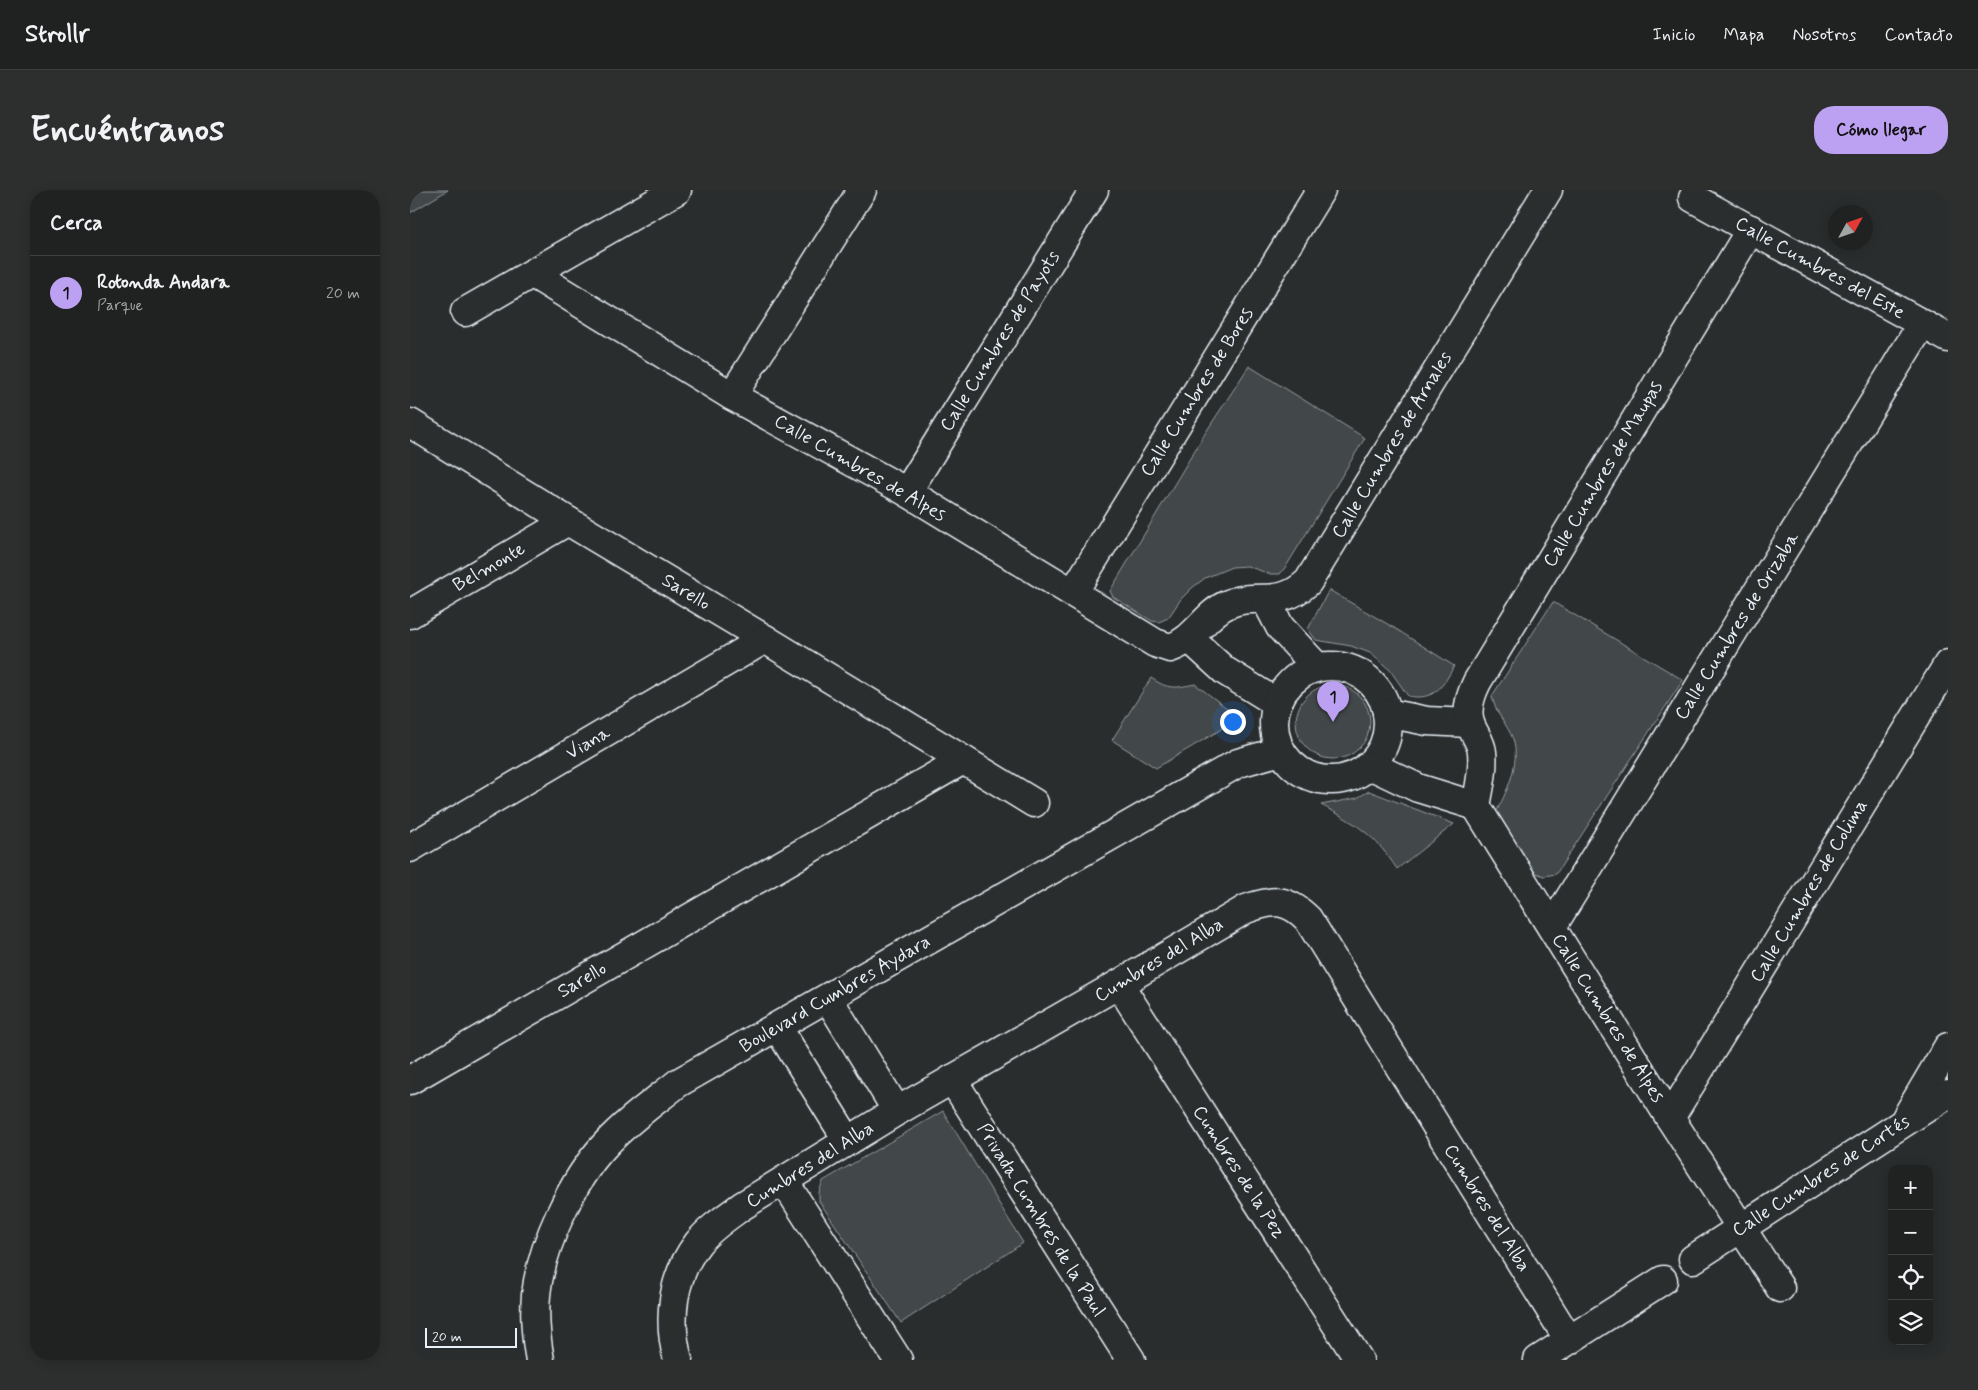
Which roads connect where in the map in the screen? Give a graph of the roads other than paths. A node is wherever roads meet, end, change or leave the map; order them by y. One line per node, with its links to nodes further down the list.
1 (677, 190): 8 (street)
2 (862, 190): 12 (street)
3 (1094, 190): 14 (street, Calle Cumbres de Payots)
4 (1321, 190): 16 (street, Calle Cumbres de Bores)
5 (1548, 190): 17 (street, Calle Cumbres de Arnales)
6 (1693, 198): 7 (street, Calle Cumbres del Este)
7 (1751, 229): 10 (street, Calle Cumbres del Este); 25 (street, Calle Cumbres de Maupas)
8 (533, 274): 9 (street); 12 (street, Calle Cumbres de Alpes)
9 (466, 312)
10 (1922, 324): 11 (street, Calle Cumbres del Este); 32 (street, Calle Cumbres de Orizaba)
11 (1948, 338)
12 (732, 396): 14 (street, Calle Cumbres de Alpes)
13 (410, 423): 15 (street, Sarello)
14 (907, 492): 16 (street, Calle Cumbres de Alpes)
15 (568, 521): 18 (street, Belmonte); 20 (street, Sarello)
16 (1073, 593): 19 (street, Calle Cumbres de Alpes)
17 (1266, 600): 19 (street, Calle Cumbres de Arnales); 22 (street)
18 (410, 614)
19 (1189, 638): 23 (street)
20 (765, 639): 27 (street, Sarello); 31 (street, Viana)
21 (1948, 664): 41 (street, Calle Cumbres de Colima)
22 (1317, 667): 23 (street); 24 (street)
23 (1277, 703): 26 (street)
24 (1388, 713): 25 (street); 28 (street)
25 (1469, 722): 30 (street)
26 (1281, 751): 28 (street); 34 (street, Boulevard Cumbres Aydara)
27 (963, 760): 29 (street, Sarello); 37 (street, Sarello)
28 (1370, 765): 30 (street)
29 (1034, 803)
30 (1476, 806): 32 (street, Calle Cumbres de Alpes)
31 (410, 848)
32 (1552, 927): 41 (street, Calle Cumbres de Alpes)
33 (1119, 984): 38 (street, Cumbres del Alba); 49 (street, Cumbres del Alba); 54 (street, Cumbres de la Pez)
34 (828, 998): 35 (street, Boulevard Cumbres Aydara); 40 (street)
35 (778, 1028): 43 (street); 50 (street, Boulevard Cumbres Aydara)
36 (1948, 1046): 42 (street)
37 (410, 1080)
38 (952, 1080): 40 (street, Cumbres del Alba); 53 (street, Privada Cumbres de la Paul)
39 (1948, 1094): 42 (street, Calle Cumbres de Cortés)
40 (897, 1111): 43 (street, Cumbres del Alba)
41 (1670, 1118): 45 (street, Calle Cumbres de Alpes)
42 (1903, 1123): 45 (street, Calle Cumbres de Cortés)
43 (848, 1141): 44 (street, Cumbres del Alba)
44 (784, 1181): 51 (street, Cumbres del Alba); 52 (street)
45 (1740, 1229): 46 (street, Calle Cumbres de Cortés); 48 (street, Calle Cumbres de Alpes)
46 (1693, 1259)
47 (1663, 1280): 49 (street)
48 (1780, 1288)
49 (1569, 1340): 55 (street)
50 (540, 1360)
51 (678, 1360)
52 (898, 1360)
53 (1131, 1360)
54 (1359, 1360)
55 (1538, 1360)

